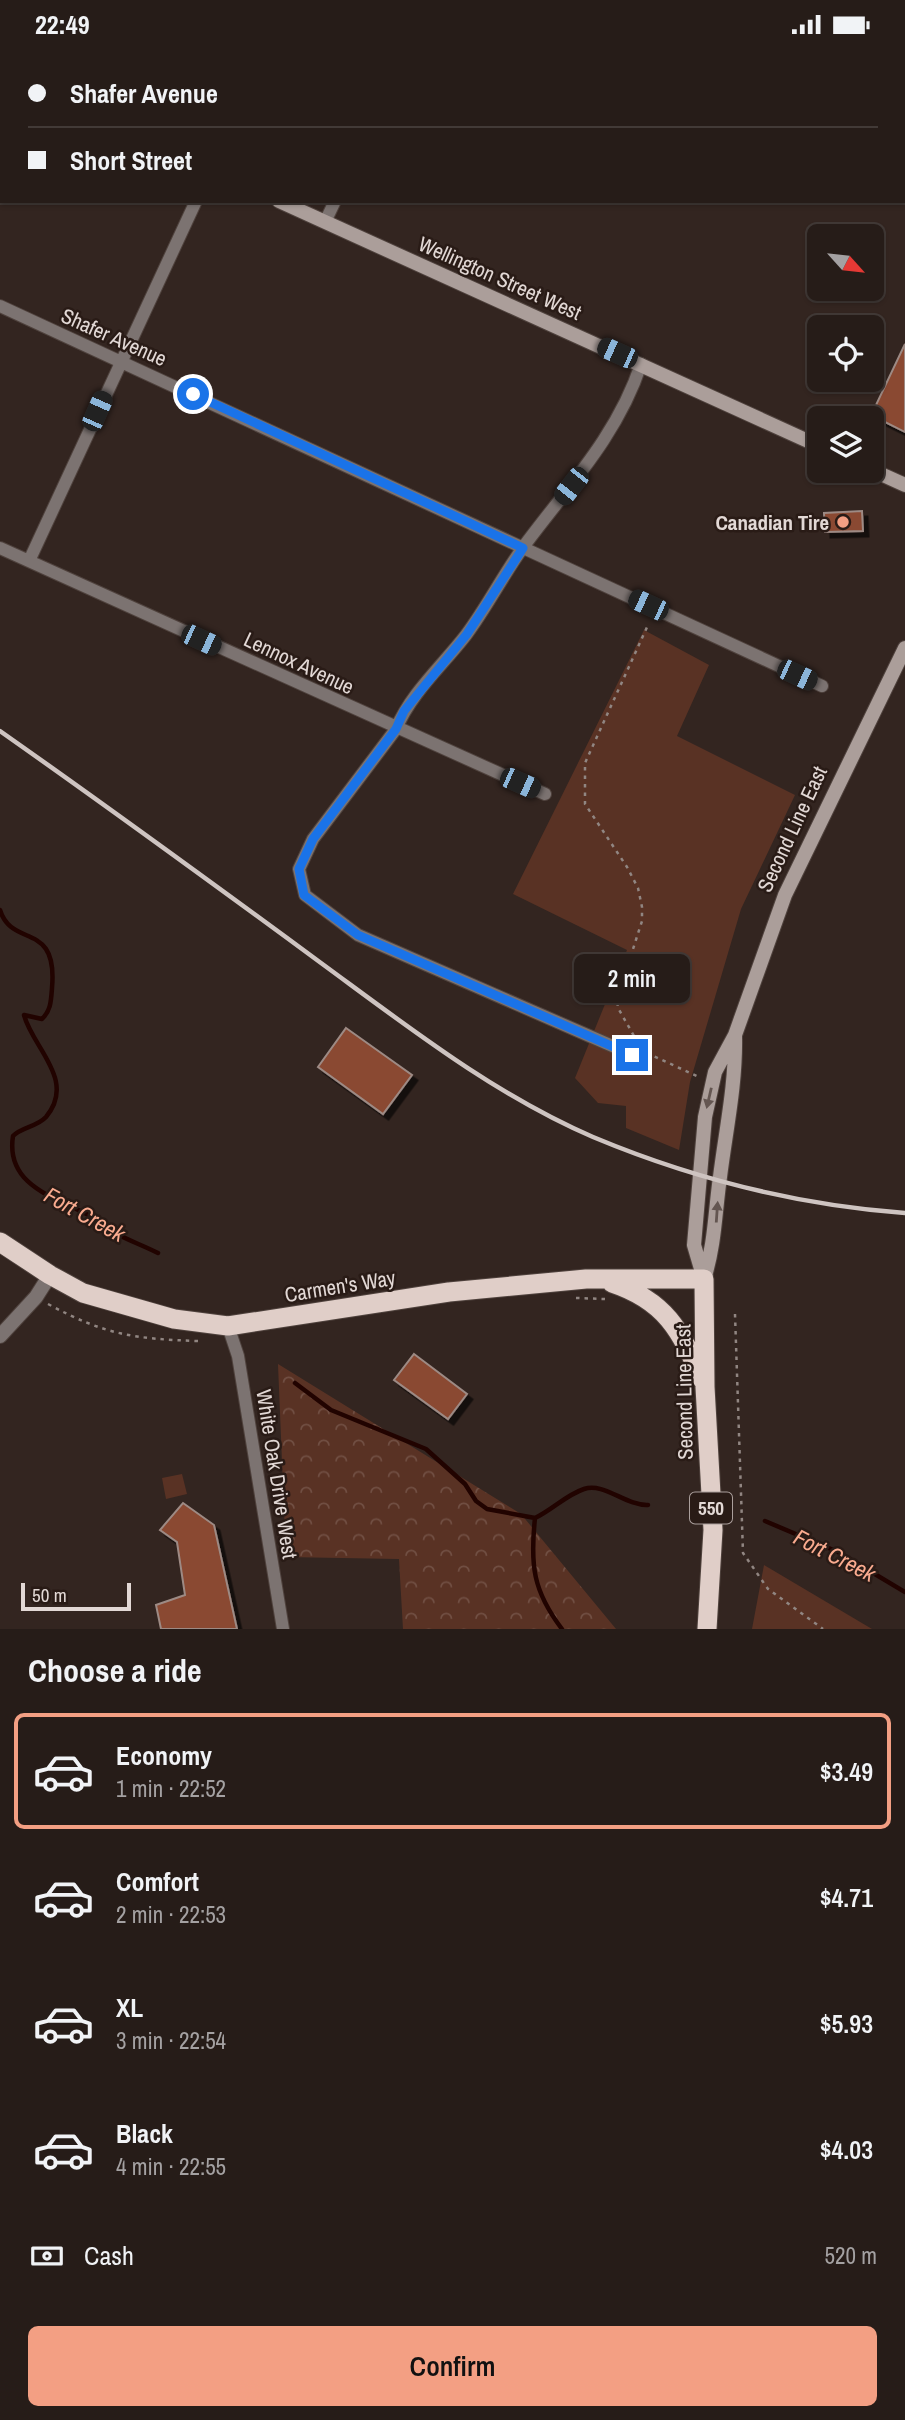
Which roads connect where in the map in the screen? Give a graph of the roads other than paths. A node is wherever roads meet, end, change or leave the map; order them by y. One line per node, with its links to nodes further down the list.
1 (195, 203): 6 (street)
2 (283, 203): 4 (main road, Wellington Street West)
3 (334, 203): 4 (street)
4 (326, 222): 7 (main road, Wellington Street West)
5 (0, 306): 6 (street, Shafer Avenue)
6 (120, 361): 12 (street, Shafer Avenue); 13 (street)
7 (641, 364): 8 (main road, Wellington Street West); 12 (street)
8 (807, 440)
9 (884, 476): 10 (main road)
10 (904, 486)
11 (0, 548): 13 (street, Lennox Avenue)
12 (523, 548): 15 (street, Shafer Avenue); 16 (street)
13 (29, 561): 16 (street, Lennox Avenue)
14 (905, 648): 18 (main road, Second Line East / 550)
15 (822, 686)
16 (396, 729): 17 (street, Lennox Avenue); 19 (street)
17 (545, 794)
18 (735, 1035): 23 (main road, Second Line East / 550, one-way to 18); 23 (main road, Second Line East / 550, one-way to 23)
19 (632, 1055)
20 (0, 1242): 21 (highway, Carmen's Way)
21 (50, 1275): 24 (highway, Carmen's Way); 25 (street)
22 (602, 1279): 23 (highway, Carmen's Way); 24 (highway, Carmen's Way); 26 (highway)
23 (704, 1279): 26 (highway, Second Line East / 550)
24 (228, 1326): 27 (street, White Oak Drive West)
25 (0, 1336)
26 (705, 1387): 28 (highway, Second Line East / 550)
27 (283, 1629)
28 (707, 1629)

